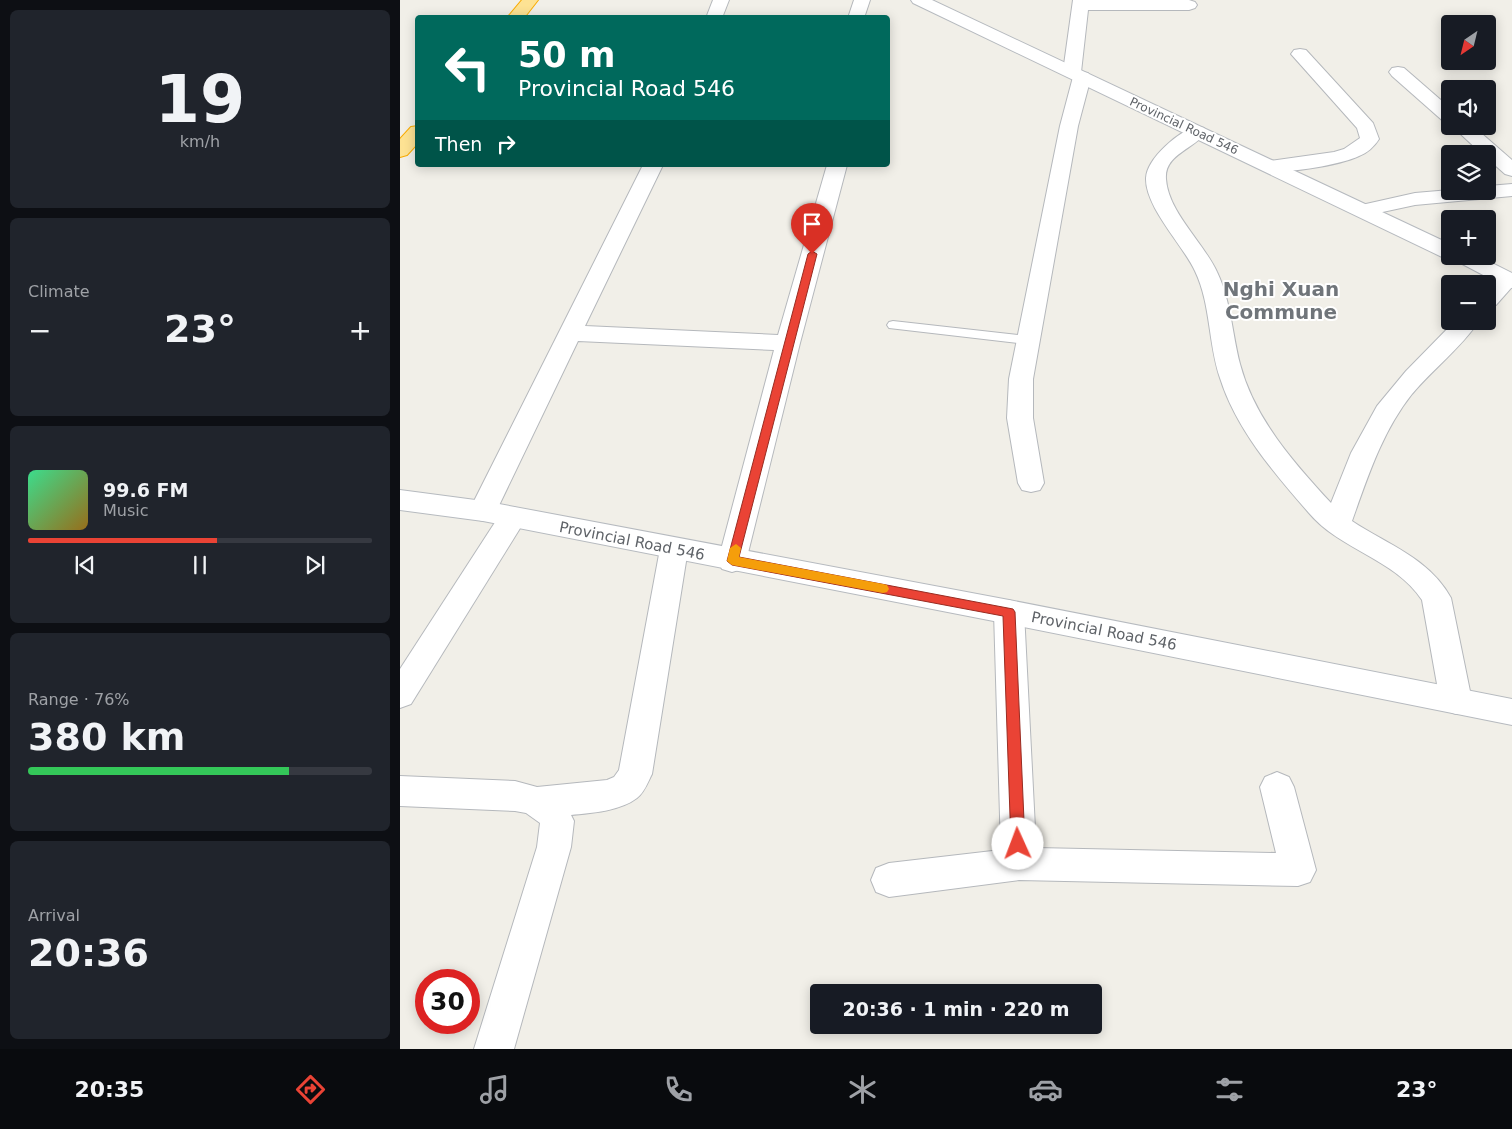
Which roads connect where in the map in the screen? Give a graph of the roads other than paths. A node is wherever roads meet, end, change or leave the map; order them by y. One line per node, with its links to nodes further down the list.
1 (530, 0): 7 (highway)
2 (721, 0): 8 (street)
3 (862, 0): 9 (street)
4 (919, 0): 12 (street, Provincial Road 546)
5 (1081, 2): 6 (street); 12 (street)
6 (1189, 5)
7 (518, 15)
8 (715, 15)
9 (857, 15)
10 (1300, 54): 18 (street)
11 (1398, 72): 13 (street)
12 (1077, 75): 14 (street, Provincial Road 546); 31 (street)
13 (1441, 109)
14 (1197, 132): 18 (street, Provincial Road 546); 37 (street)
15 (415, 134): 17 (highway)
16 (1471, 135): 21 (street)
17 (400, 151)
18 (1269, 166): 23 (street, Provincial Road 546)
19 (652, 167): 30 (street)
20 (836, 167): 32 (street)
21 (1512, 170)
22 (1512, 190): 23 (street)
23 (1364, 210): 24 (street, Provincial Road 546)
24 (1441, 248)
25 (1479, 265): 26 (street)
26 (1510, 280): 27 (street)
27 (1496, 293)
28 (893, 325): 31 (lane)
29 (1460, 330): 37 (street)
30 (571, 333): 32 (street); 35 (street)
31 (1028, 340): 33 (street)
32 (788, 343): 39 (street)
33 (1031, 483)
34 (400, 500): 35 (street, Provincial Road 546)
35 (482, 512): 36 (street, Provincial Road 546)
36 (513, 517): 38 (street, Provincial Road 546); 41 (street)
37 (1337, 524): 42 (street)
38 (674, 549): 39 (street, Provincial Road 546); 46 (street)
39 (732, 561): 40 (street, Provincial Road 546)
40 (1009, 612): 42 (street, Provincial Road 546); 47 (street)
41 (400, 695)
42 (1456, 701): 43 (street, Provincial Road 546)
43 (1512, 712)
44 (1277, 787): 47 (street)
45 (400, 791): 46 (street)
46 (537, 802): 49 (street)
47 (1019, 864): 48 (street)
48 (889, 880)
49 (494, 1049)

